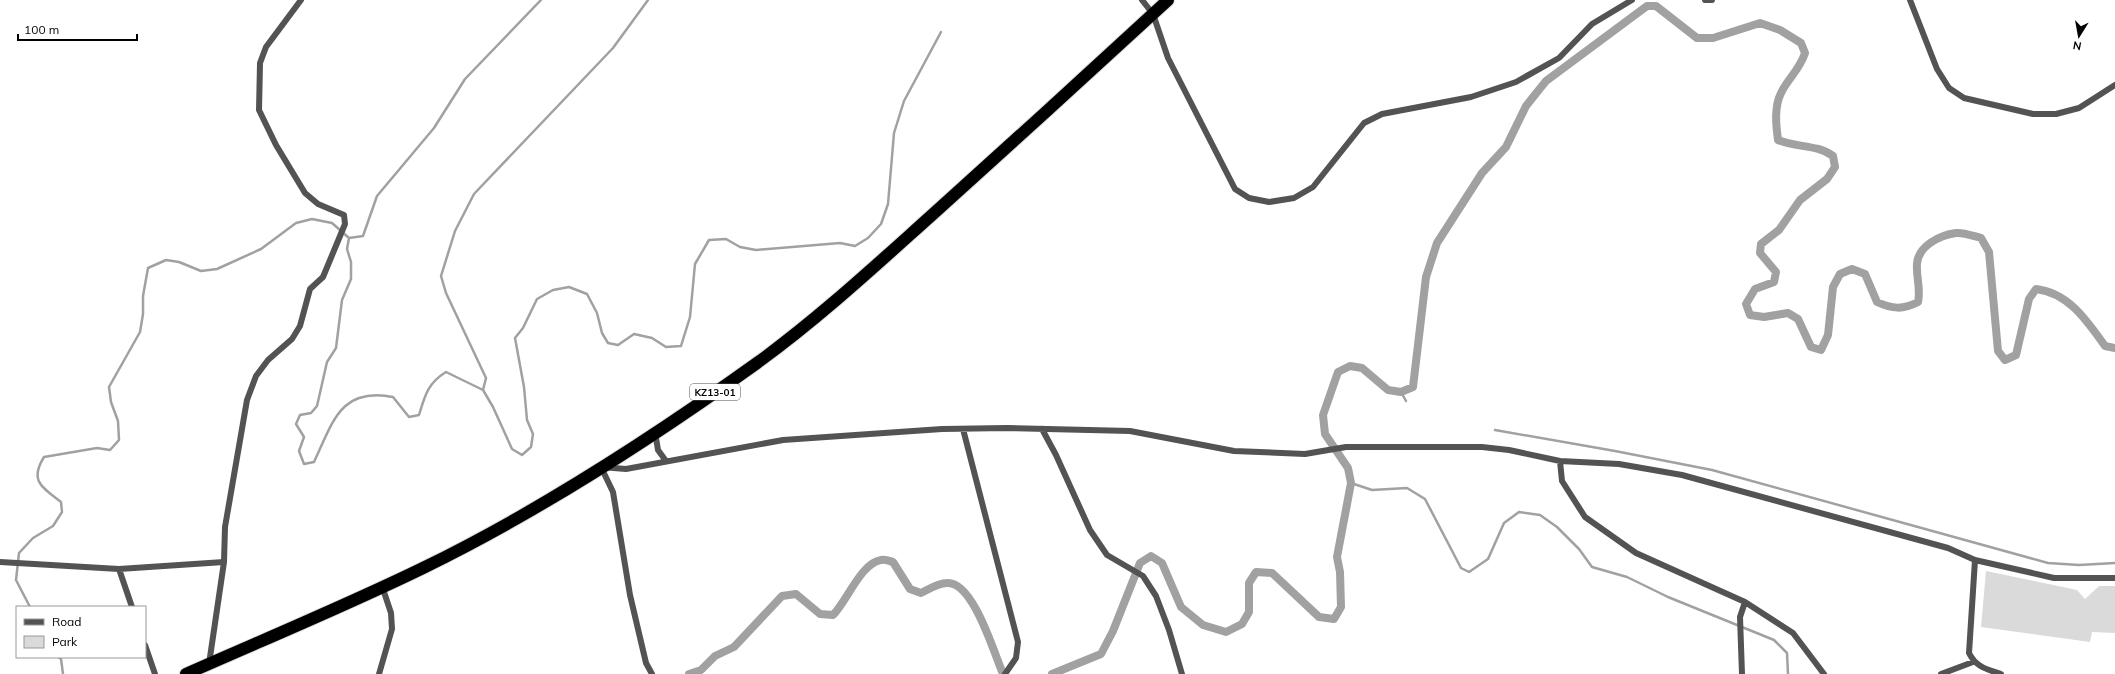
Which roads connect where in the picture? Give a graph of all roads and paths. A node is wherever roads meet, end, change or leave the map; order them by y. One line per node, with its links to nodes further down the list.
1 (301, 0): 18 (street)
2 (1142, 0): 8 (street)
3 (1168, 0): 8 (highway, KZ13-01)
4 (1632, 0): 8 (street)
5 (1705, 0): 6 (street)
6 (1712, 0)
7 (1910, 0): 9 (street)
8 (1153, 14): 12 (highway, KZ13-01)
9 (2115, 85)
10 (963, 429): 11 (street); 13 (street); 31 (street)
11 (1042, 429): 14 (street); 32 (street)
12 (656, 432): 13 (street); 15 (highway, KZ13-01)
13 (666, 461): 15 (street)
14 (1560, 461): 16 (street); 22 (street)
15 (601, 468): 21 (highway, KZ13-01); 30 (street)
16 (1975, 560): 20 (street); 25 (street)
17 (0, 562): 19 (street)
18 (224, 562): 19 (street); 26 (street)
19 (119, 569): 23 (street)
20 (2115, 578)
21 (382, 586): 26 (highway, KZ13-01); 29 (street)
22 (1745, 602): 33 (street); 34 (street)
23 (132, 606)
24 (146, 647): 28 (street)
25 (1973, 662): 35 (street); 36 (street)
26 (209, 664): 27 (highway, KZ13-01)
27 (190, 673)
28 (155, 674)
29 (379, 674)
30 (652, 674)
31 (1005, 674)
32 (1182, 674)
33 (1742, 674)
34 (1824, 674)
35 (1941, 674)
36 (2000, 674)

